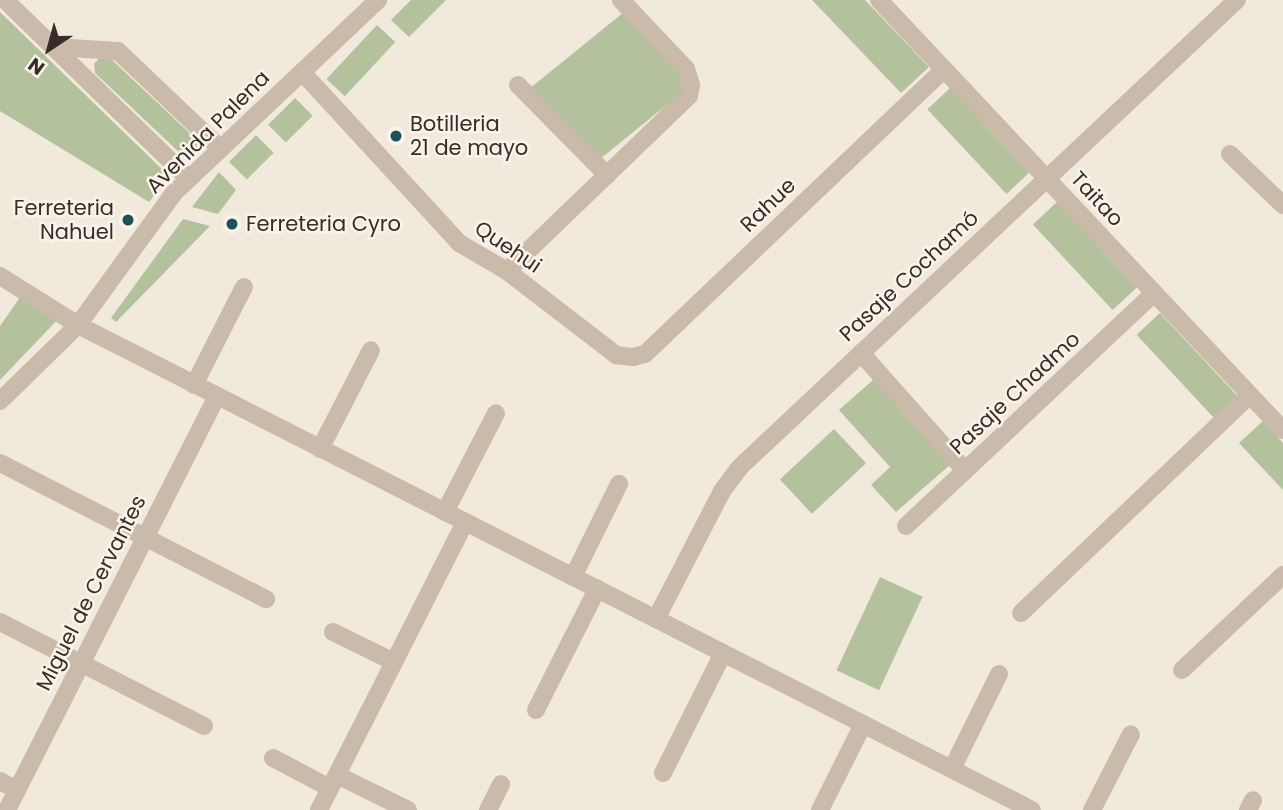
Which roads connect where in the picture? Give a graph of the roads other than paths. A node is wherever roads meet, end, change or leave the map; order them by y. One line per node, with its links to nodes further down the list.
1 (5, 0): 6 (street)
2 (378, 0): 8 (street, Avenida Palena)
3 (621, 0): 12 (street)
4 (879, 0): 7 (street, Taitao)
5 (1237, 0): 14 (street, Pasaje Cochamó)
6 (54, 47): 10 (street); 13 (street)
7 (944, 69): 14 (street, Taitao); 23 (street, Rahue)
8 (302, 72): 10 (street, Avenida Palena); 16 (street, Quehui)
9 (518, 85): 12 (street)
10 (220, 148): 13 (street, Avenida Palena)
11 (1230, 154): 15 (street)
12 (607, 175): 16 (street)
13 (188, 178): 20 (street, Avenida Palena)
14 (1046, 178): 19 (street, Taitao); 22 (street, Pasaje Cochamó)
15 (1279, 194)
16 (506, 271): 23 (street, Quehui)
17 (0, 276): 20 (street)
18 (244, 287): 24 (street)
19 (1154, 293): 25 (street, Taitao); 32 (street, Pasaje Chadmo)
20 (78, 325): 24 (street); 27 (street, Avenida Palena)
21 (372, 350): 30 (street)
22 (861, 353): 32 (street); 43 (street, Pasaje Cochamó)
23 (617, 355)
24 (194, 385): 26 (street)
25 (1250, 395): 29 (street, Taitao); 42 (street)
26 (217, 396): 30 (street); 37 (street, Miguel de Cervantes)
27 (0, 401)
28 (496, 413): 34 (street)
29 (1282, 426)
30 (320, 449): 34 (street)
31 (0, 463): 37 (street)
32 (965, 470): 36 (street, Pasaje Chadmo)
33 (619, 484): 39 (street)
34 (445, 512): 35 (street)
35 (465, 522): 39 (street); 47 (street)
36 (906, 526)
37 (145, 537): 41 (street); 48 (street, Miguel de Cervantes)
38 (1283, 575): 49 (street)
39 (573, 577): 40 (street)
40 (597, 589): 43 (street); 51 (street)
41 (266, 598)
42 (1021, 613)
43 (656, 619): 46 (street)
44 (0, 622): 48 (street)
45 (333, 632): 47 (street)
46 (723, 653): 52 (street); 57 (street)
47 (394, 662): 59 (street)
48 (81, 663): 53 (street); 62 (street, Miguel de Cervantes)
49 (1182, 670)
50 (999, 674): 56 (street)
51 (536, 710)
52 (863, 724): 56 (street); 66 (street)
53 (204, 726)
54 (1131, 734): 68 (street)
55 (273, 758): 59 (street)
56 (952, 769): 61 (street)
57 (663, 772)
58 (0, 781): 62 (street)
59 (333, 781): 63 (street); 64 (street)
60 (500, 784): 65 (street)
61 (999, 803): 67 (street)
62 (13, 804)
63 (319, 810)
64 (408, 810)
65 (488, 810)
66 (820, 810)
67 (1032, 810)
68 (1092, 810)

